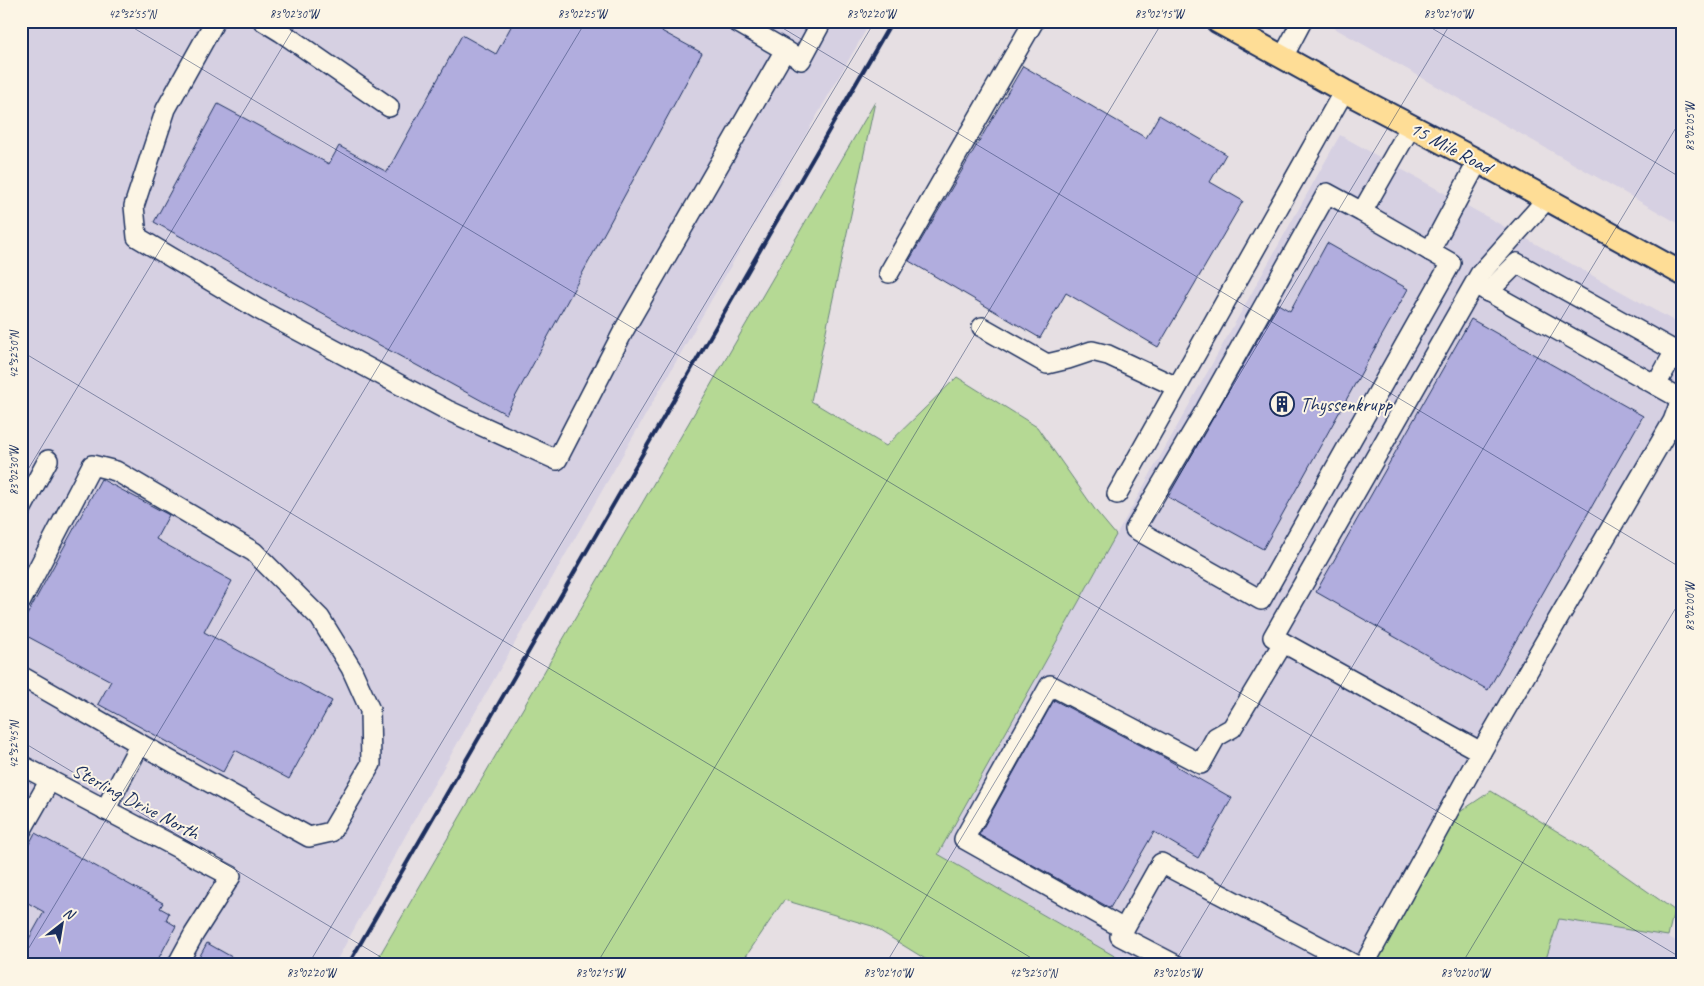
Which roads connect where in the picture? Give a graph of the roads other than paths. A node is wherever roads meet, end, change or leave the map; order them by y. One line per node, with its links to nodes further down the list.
1 (215, 21): 8 (street)
2 (263, 21): 11 (street)
3 (735, 21): 8 (street)
4 (822, 21): 8 (street)
5 (1034, 21): 17 (street)
6 (1302, 21): 9 (street)
7 (1229, 24): 9 (main road, 15 Mile Road)
8 (785, 50)
9 (1283, 57): 10 (main road, 15 Mile Road)
10 (1344, 91): 12 (main road, 15 Mile Road); 22 (street)
11 (389, 107)
12 (1411, 126): 13 (main road, 15 Mile Road); 15 (street)
13 (1478, 161): 14 (main road, 15 Mile Road); 16 (street)
14 (1548, 199): 18 (main road, 15 Mile Road); 19 (street)
15 (1362, 212): 16 (street); 16 (street)
16 (1430, 251)
17 (889, 273)
18 (1683, 274)
19 (1481, 288): 21 (street); 21 (street); 28 (street)
20 (982, 327): 22 (street)
21 (1656, 385): 23 (street)
22 (1177, 387): 25 (street)
23 (1682, 397): 31 (street)
24 (48, 460): 26 (street)
25 (1117, 494)
26 (21, 510)
27 (21, 601): 30 (street)
28 (1283, 643): 31 (street); 36 (street)
29 (21, 676): 30 (street)
30 (140, 744): 34 (street)
31 (1481, 752): 40 (street)
32 (21, 766): 33 (street, Sterling Drive North)
33 (50, 780): 34 (street, Sterling Drive North); 35 (street)
34 (105, 810): 37 (street, Sterling Drive North)
35 (21, 831)
36 (1124, 929): 38 (street); 39 (street)
37 (177, 965)
38 (1176, 965)
39 (1355, 965)
40 (1364, 965)

